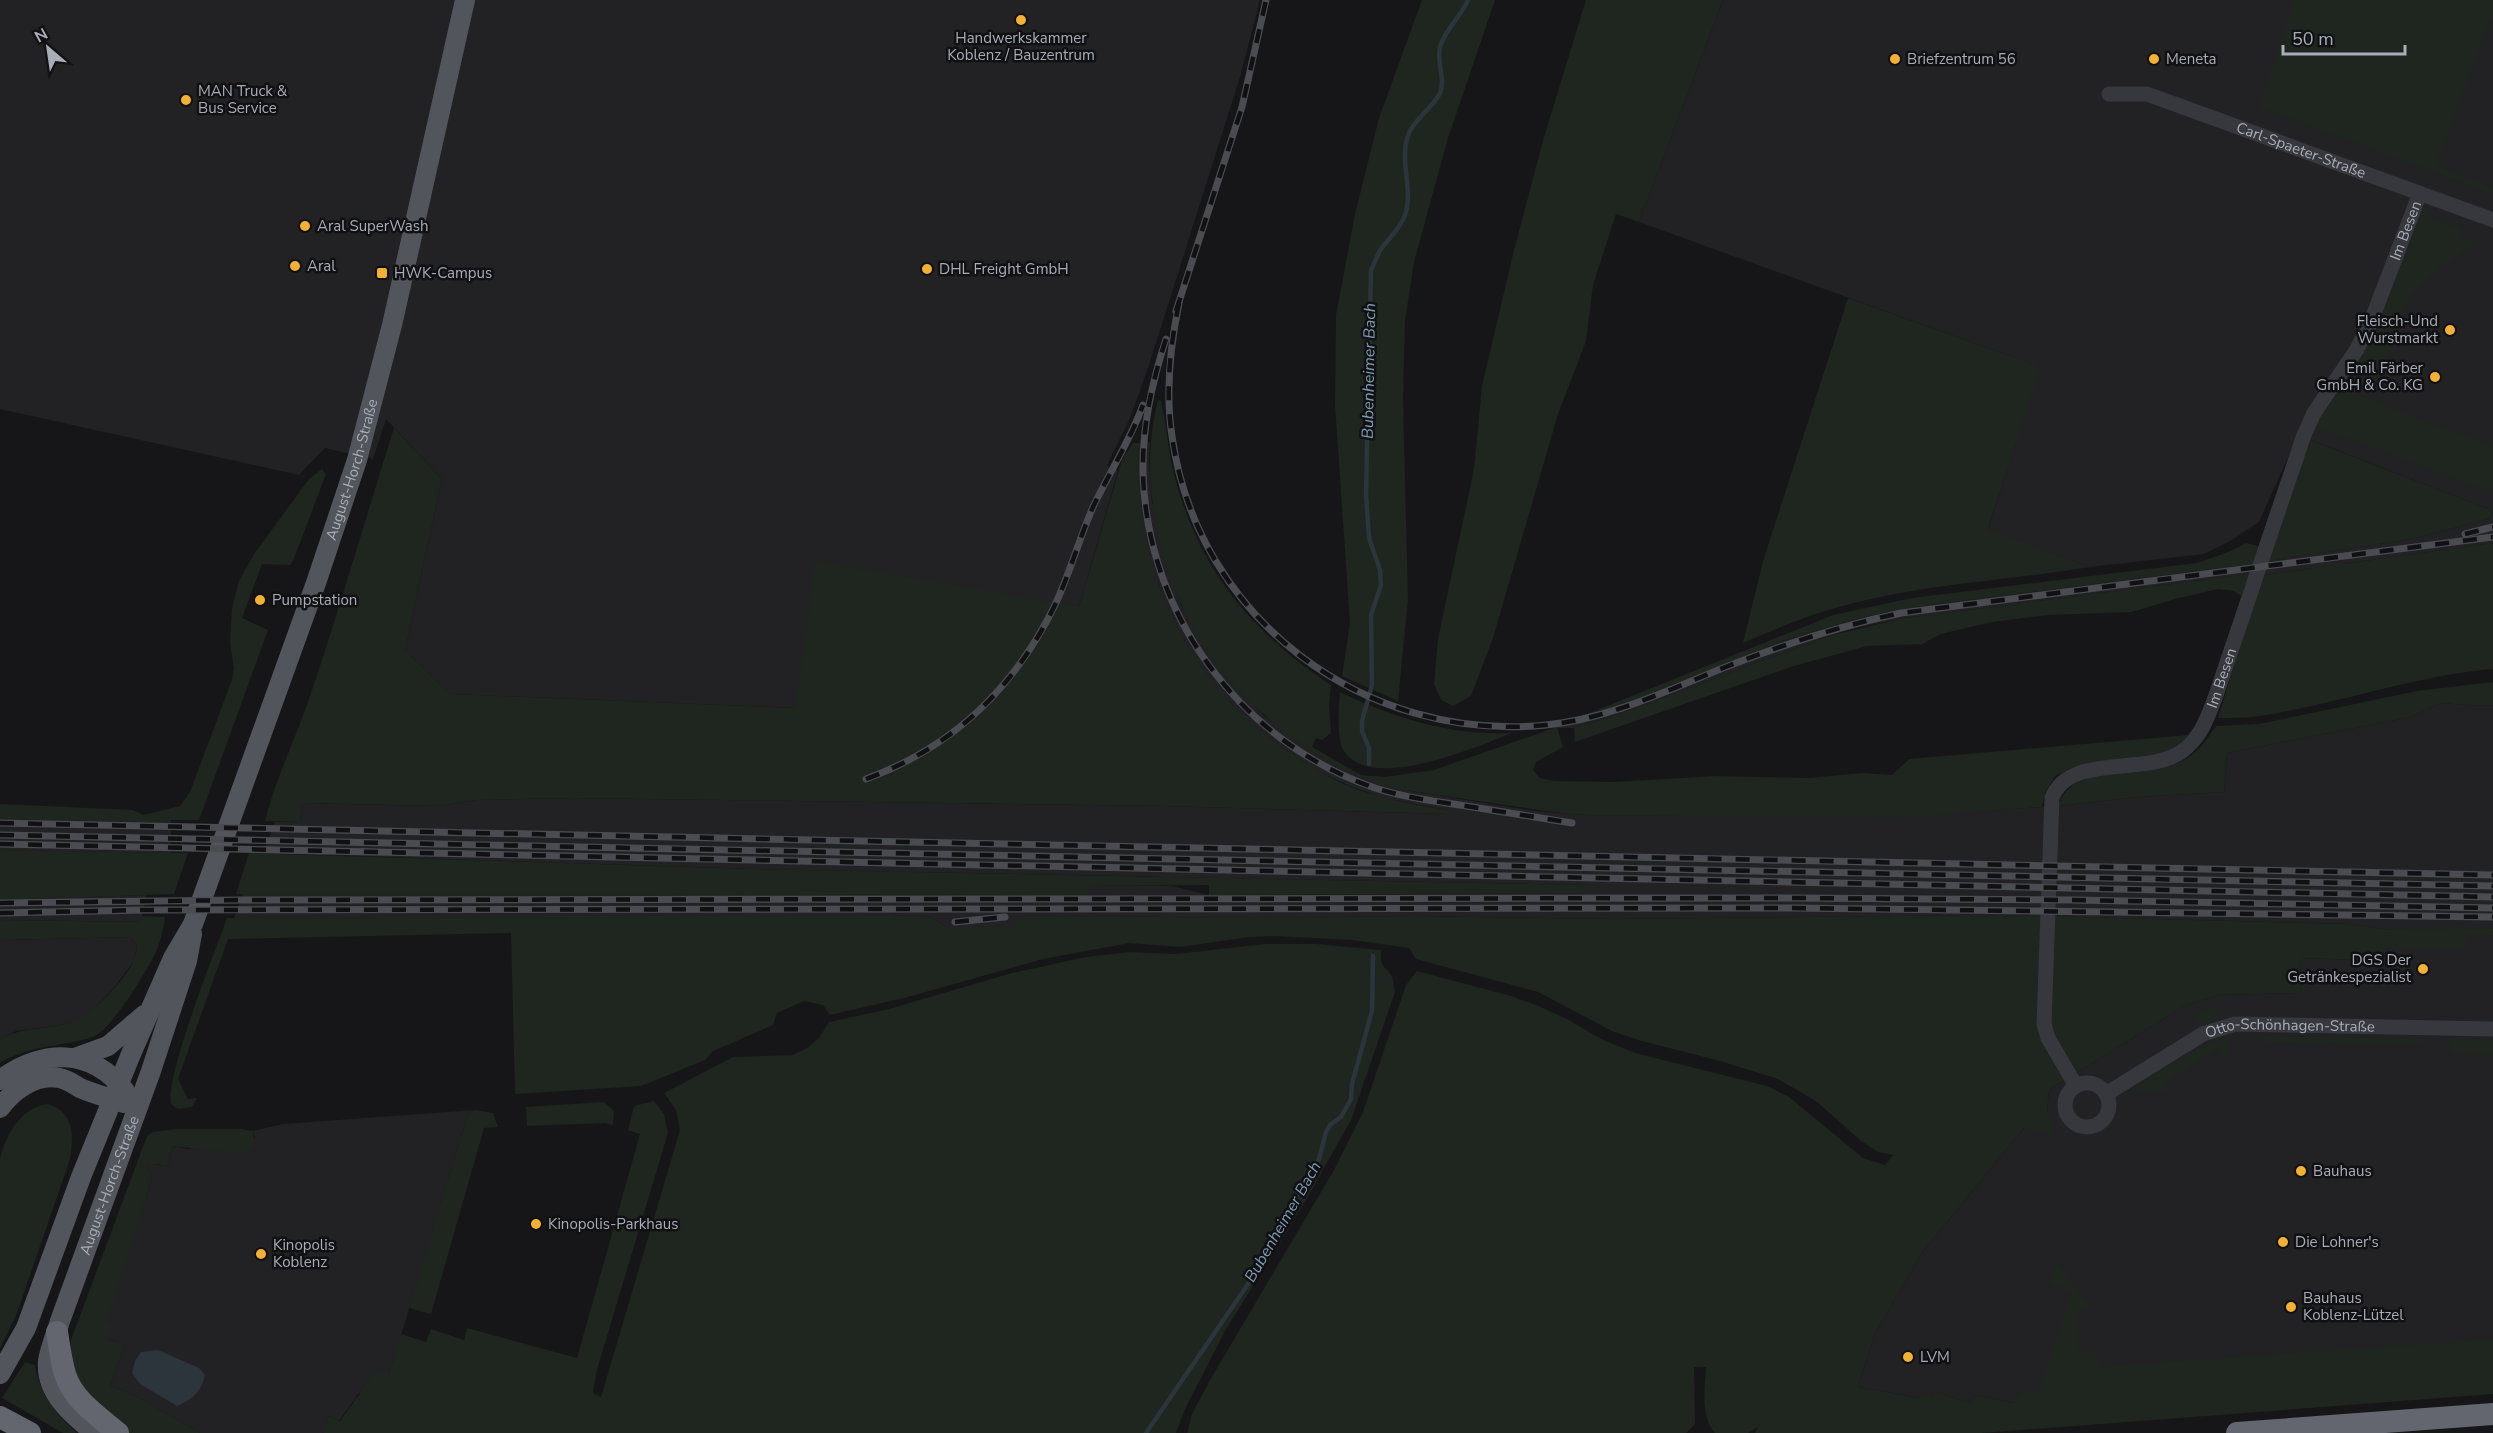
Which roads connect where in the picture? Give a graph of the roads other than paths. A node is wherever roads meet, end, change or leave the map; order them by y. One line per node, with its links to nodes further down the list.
1 (465, 0): 5 (main road, August-Horch-Straße)
2 (2109, 94): 3 (street, Carl-Spaeter-Straße)
3 (2420, 193): 4 (street, Carl-Spaeter-Straße); 10 (street, Im Besen)
4 (2493, 220)
5 (193, 924): 6 (main road, August-Horch-Straße); 14 (main road, August-Horch-Straße)
6 (152, 1006): 8 (main road); 12 (main road, August-Horch-Straße)
7 (2493, 1029): 13 (street, Otto-Schönhagen-Straße)
8 (75, 1058): 9 (main road); 12 (main road)
9 (0, 1080)
10 (2076, 1086): 13 (street); 13 (street)
11 (79, 1087): 12 (main road); 15 (main road); 16 (main road)
12 (116, 1091): 14 (main road); 16 (main road, August-Horch-Straße)
13 (2106, 1094)
14 (138, 1107): 17 (main road, August-Horch-Straße)
15 (0, 1108)
16 (97, 1138): 18 (main road, August-Horch-Straße)
17 (57, 1332): 24 (main road, August-Horch-Straße); 25 (highway)
18 (0, 1374)
19 (2493, 1404): 22 (highway)
20 (2493, 1414): 22 (highway)
21 (0, 1417): 23 (highway)
22 (2456, 1418): 26 (highway)
23 (30, 1433)
24 (94, 1433)
25 (118, 1433)
26 (2237, 1433)

